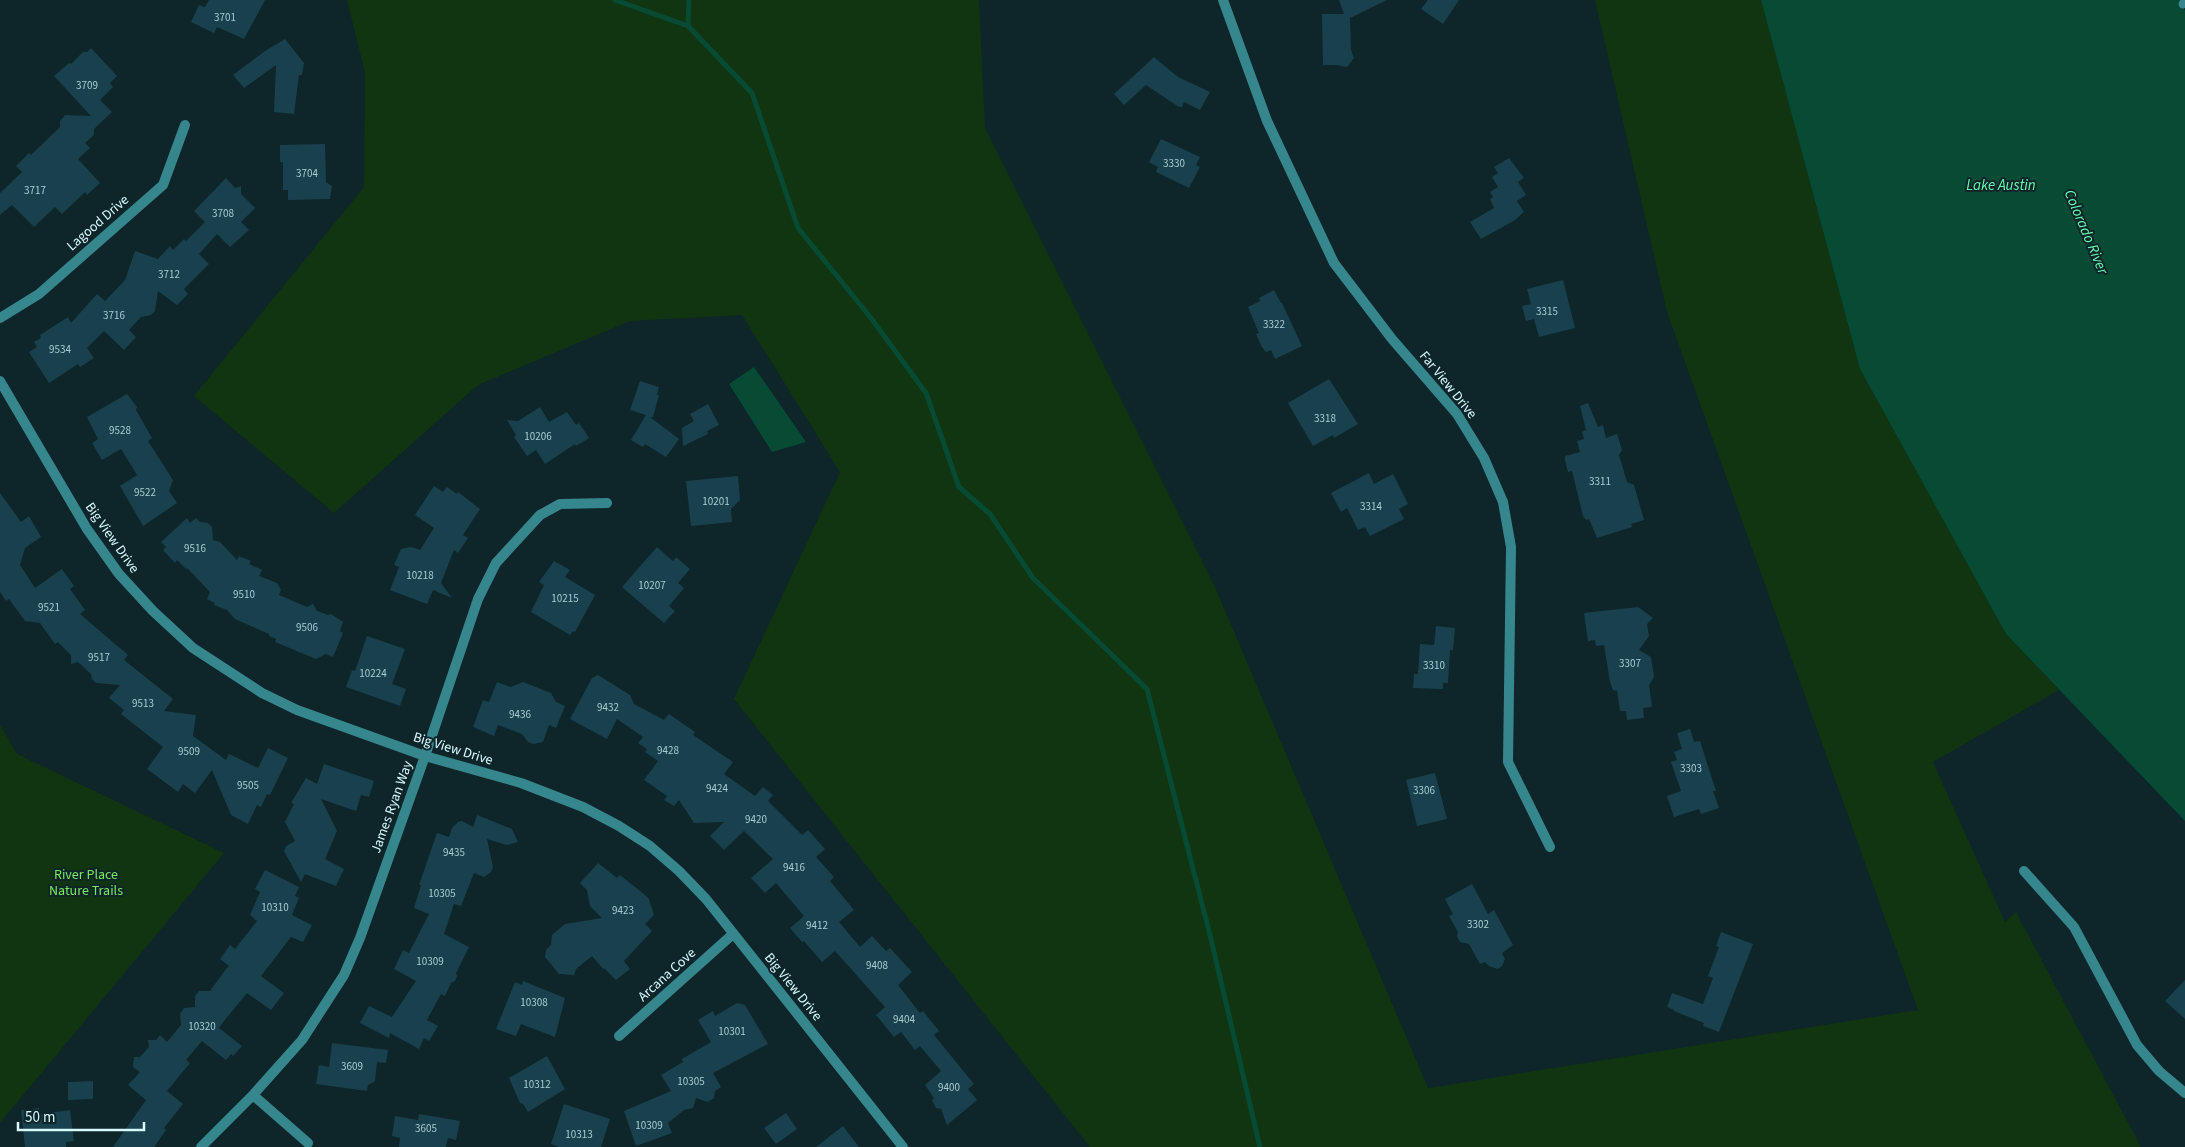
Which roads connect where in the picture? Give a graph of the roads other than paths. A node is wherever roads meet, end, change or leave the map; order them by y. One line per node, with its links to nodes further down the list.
1 (1223, 0): 7 (street, Far View Drive)
2 (186, 125): 3 (street, Lagood Drive)
3 (0, 318)
4 (0, 381): 6 (street, Big View Drive)
5 (607, 503): 6 (street, James Ryan Way)
6 (425, 756): 9 (street, Big View Drive); 12 (street, James Ryan Way)
7 (1550, 847)
8 (2024, 870): 11 (street)
9 (733, 934): 10 (street, Arcana Cove); 15 (street, Big View Drive)
10 (619, 1036)
11 (2185, 1093)
12 (253, 1094): 13 (street); 14 (street, James Ryan Way)
13 (308, 1143)
14 (200, 1147)
15 (903, 1147)

